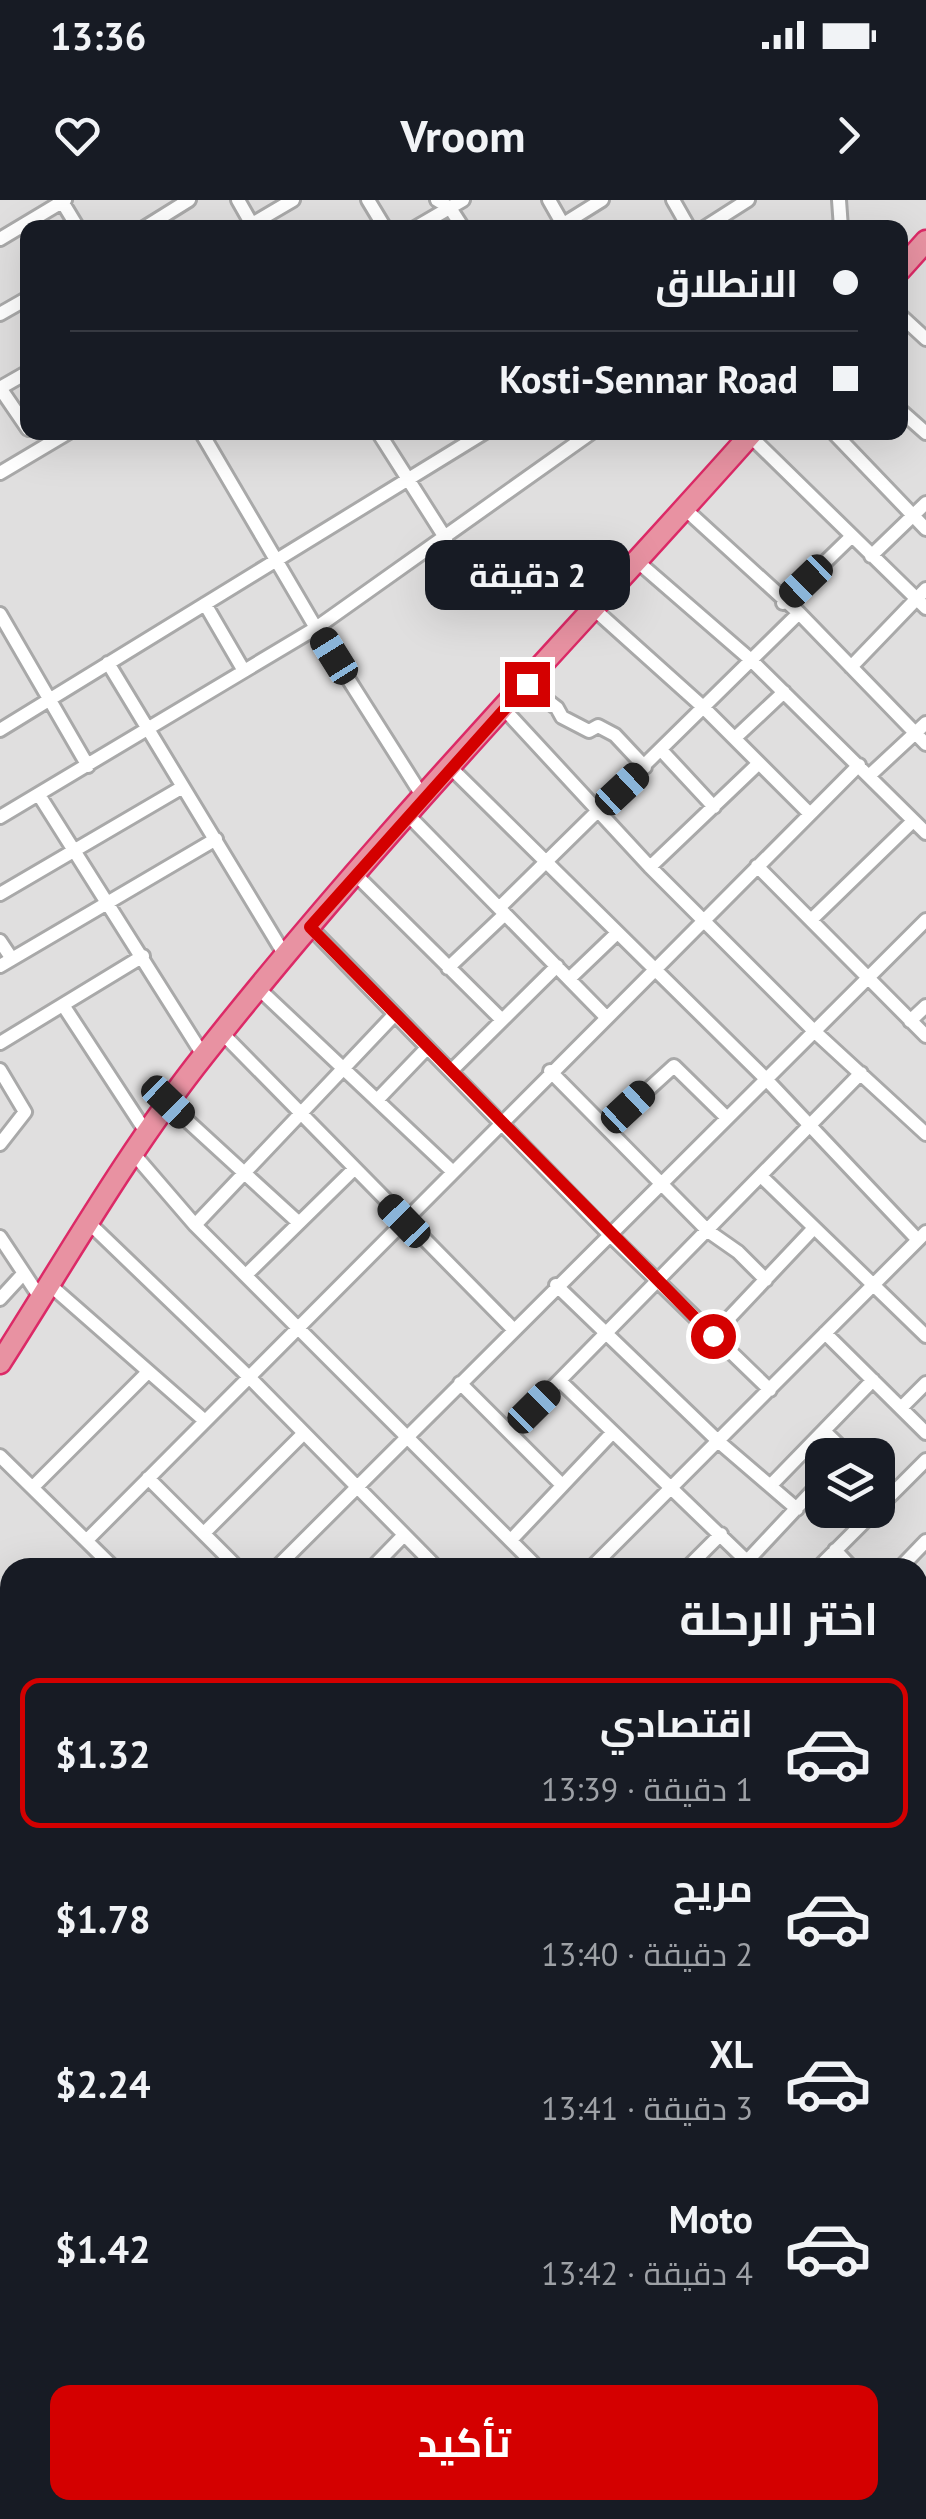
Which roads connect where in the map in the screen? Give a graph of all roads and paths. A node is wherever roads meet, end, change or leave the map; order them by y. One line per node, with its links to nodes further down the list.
1 (189, 200): 10 (street)
2 (293, 200): 11 (street)
3 (437, 200): 8 (street)
4 (463, 200): 8 (street)
5 (602, 200): 14 (street)
6 (748, 200): 15 (street)
7 (62, 201): 9 (street)
8 (450, 208): 12 (street); 13 (street)
9 (31, 220)
10 (157, 220)
11 (262, 220)
12 (429, 220)
13 (458, 220)
14 (571, 220)
15 (717, 220)
16 (926, 241): 17 (highway)
17 (908, 261)
18 (0, 388): 19 (street)
19 (20, 419)
20 (34, 440): 29 (street)
21 (56, 440): 29 (street)
22 (207, 440): 39 (street)
23 (383, 440): 31 (street)
24 (472, 440): 31 (street)
25 (581, 440): 37 (street)
26 (746, 440): 33 (highway)
27 (757, 440): 36 (street)
28 (841, 440): 34 (street)
29 (41, 450): 30 (street)
30 (0, 473)
31 (408, 480): 37 (street); 39 (street)
32 (926, 503): 34 (street)
33 (685, 509): 40 (highway); 42 (street)
34 (914, 516): 35 (street); 38 (street)
35 (926, 529)
36 (851, 537): 38 (street); 42 (street)
37 (446, 539): 47 (street)
38 (871, 556): 41 (street)
39 (276, 560): 43 (street); 47 (street)
40 (638, 562): 44 (highway); 48 (street)
41 (923, 599): 50 (street)
42 (783, 603): 45 (street)
43 (204, 604): 49 (street); 51 (street)
44 (595, 610): 52 (highway); 55 (street)
45 (798, 613): 48 (street); 50 (street)
46 (0, 614): 54 (street)
47 (316, 628): 51 (street); 70 (street)
48 (751, 660): 53 (street); 55 (street)
49 (108, 664): 54 (street); 59 (street)
50 (852, 667): 61 (street)
51 (244, 670): 59 (street)
52 (527, 684): 56 (highway); 65 (street)
53 (784, 692): 60 (street); 67 (street)
54 (49, 700): 58 (street); 64 (street)
55 (704, 707): 60 (street); 62 (street)
56 (504, 709): 66 (highway); 72 (street)
57 (926, 723): 61 (street)
58 (0, 730)
59 (147, 732): 64 (street); 68 (street)
60 (736, 738): 63 (street)
61 (921, 739): 67 (street)
62 (662, 751): 65 (street); 71 (street)
63 (759, 763): 71 (street); 73 (street)
64 (88, 766): 69 (street)
65 (645, 767): 72 (street)
66 (451, 768): 70 (highway); 80 (street)
67 (865, 770): 73 (street); 76 (street)
68 (181, 788): 78 (street); 79 (street)
69 (39, 796): 75 (street); 79 (street)
70 (424, 797): 74 (highway)
71 (714, 807): 81 (street)
72 (598, 811): 80 (street); 81 (street)
73 (810, 814): 82 (street)
74 (408, 815): 83 (highway); 86 (street)
75 (0, 818)
76 (914, 821): 77 (street); 88 (street)
77 (926, 834)
78 (216, 840): 85 (street); 94 (street)
79 (73, 851): 84 (street); 85 (street)
80 (546, 862): 86 (street); 91 (street)
81 (650, 866): 87 (street)
82 (757, 866): 87 (street); 88 (street)
83 (356, 875): 90 (highway); 97 (street)
84 (0, 894)
85 (108, 901): 93 (street); 95 (street)
86 (502, 911): 96 (street); 97 (street)
87 (704, 920): 98 (street); 108 (street)
88 (811, 920): 99 (street)
89 (926, 920): 99 (street)
90 (310, 927): 94 (highway); 104 (street)
91 (616, 934): 98 (street); 100 (street)
92 (0, 941): 95 (street)
93 (143, 956): 102 (street); 113 (street)
94 (286, 957): 101 (highway)
95 (6, 962)
96 (557, 966): 100 (street); 106 (street)
97 (448, 968): 106 (street)
98 (652, 970): 105 (street); 119 (street)
99 (868, 977): 107 (street); 108 (street)
100 (569, 979): 105 (street)
101 (258, 988): 109 (highway); 114 (street)
102 (63, 1005): 111 (street); 128 (street)
103 (926, 1006): 107 (street)
104 (394, 1014): 112 (street); 114 (street)
105 (606, 1017): 116 (street)
106 (502, 1020): 115 (street)
107 (910, 1021): 110 (street)
108 (814, 1031): 117 (street); 119 (street)
109 (222, 1033): 113 (highway); 122 (street)
110 (926, 1036)
111 (0, 1043)
112 (427, 1048): 115 (street); 120 (street)
113 (204, 1056): 121 (highway)
114 (344, 1065): 120 (street); 122 (street)
115 (452, 1070): 124 (street)
116 (550, 1071): 124 (street); 127 (street)
117 (861, 1073): 125 (street); 126 (street)
118 (1, 1074): 129 (street)
119 (765, 1078): 123 (street); 126 (street)
120 (379, 1098): 132 (street)
121 (168, 1102): 128 (highway); 133 (street)
122 (300, 1112): 131 (street); 133 (street)
123 (725, 1116): 127 (street); 135 (street)
124 (502, 1124): 132 (street); 141 (street)
125 (923, 1125)
126 (810, 1126): 134 (street); 144 (street)
127 (606, 1127): 135 (street)
128 (146, 1132): 130 (highway)
129 (0, 1144)
130 (133, 1153): 138 (highway); 139 (street)
131 (354, 1169): 136 (street); 137 (street)
132 (453, 1172): 136 (street)
133 (243, 1174): 137 (street); 139 (street)
134 (761, 1176): 140 (street); 142 (street)
135 (659, 1182): 141 (street); 142 (street)
136 (404, 1221): 153 (street); 154 (street)
137 (299, 1223): 146 (street)
138 (89, 1224): 151 (highway); 161 (street)
139 (195, 1224): 146 (street)
140 (814, 1228): 147 (street); 150 (street)
141 (608, 1232): 148 (street); 149 (street)
142 (708, 1232): 147 (street); 148 (street)
143 (0, 1236): 145 (street)
144 (922, 1236): 150 (street)
145 (23, 1274): 151 (street); 152 (street)
146 (246, 1275): 153 (street)
147 (766, 1280): 158 (street)
148 (658, 1282): 157 (street); 158 (street)
149 (556, 1285): 154 (street); 157 (street)
150 (873, 1286): 155 (street); 156 (street)
151 (46, 1292): 159 (highway); 160 (street)
152 (0, 1299)
153 (298, 1326): 161 (street); 174 (street)
154 (513, 1329): 165 (street)
155 (925, 1332)
156 (826, 1333): 162 (street); 166 (street)
157 (607, 1334): 163 (street); 176 (street)
158 (713, 1336): 166 (street)
159 (0, 1364)
160 (146, 1374): 168 (street); 182 (street)
161 (249, 1377): 168 (street); 172 (street)
162 (873, 1380): 167 (street); 169 (street)
163 (560, 1381): 170 (street); 171 (street)
164 (926, 1383): 167 (street)
165 (460, 1384): 170 (street); 174 (street)
166 (770, 1390): 176 (street)
167 (900, 1408): 173 (street)
168 (205, 1421): 179 (street)
169 (824, 1431): 175 (street); 180 (street)
170 (509, 1432): 181 (street)
171 (613, 1432): 181 (street); 184 (street)
172 (304, 1433): 183 (street); 189 (street)
173 (926, 1433)
174 (407, 1435): 183 (street); 193 (street)
175 (831, 1438)
176 (718, 1442): 180 (street); 184 (street)
177 (0, 1456): 182 (street)
178 (926, 1460): 185 (street)
179 (148, 1478): 189 (street); 192 (street)
180 (771, 1485): 187 (street)
181 (562, 1486): 193 (street)
182 (34, 1487): 192 (street)
183 (358, 1487): 191 (street); 197 (street)
184 (674, 1487): 190 (street); 201 (street)
185 (895, 1490)
186 (805, 1500): 187 (street)
187 (797, 1509): 204 (street)
188 (858, 1528): 194 (street)
189 (204, 1533): 196 (street)
190 (721, 1534): 202 (street); 203 (street)
191 (404, 1535): 198 (street); 199 (street)
192 (87, 1540): 195 (street)
193 (511, 1540): 200 (street)
194 (835, 1550): 205 (street); 206 (street)
195 (104, 1558)
196 (228, 1558)
197 (286, 1558)
198 (382, 1558)
199 (427, 1558)
200 (528, 1558)
201 (601, 1558)
202 (697, 1558)
203 (745, 1558)
204 (756, 1558)
205 (827, 1558)
206 (843, 1558)

